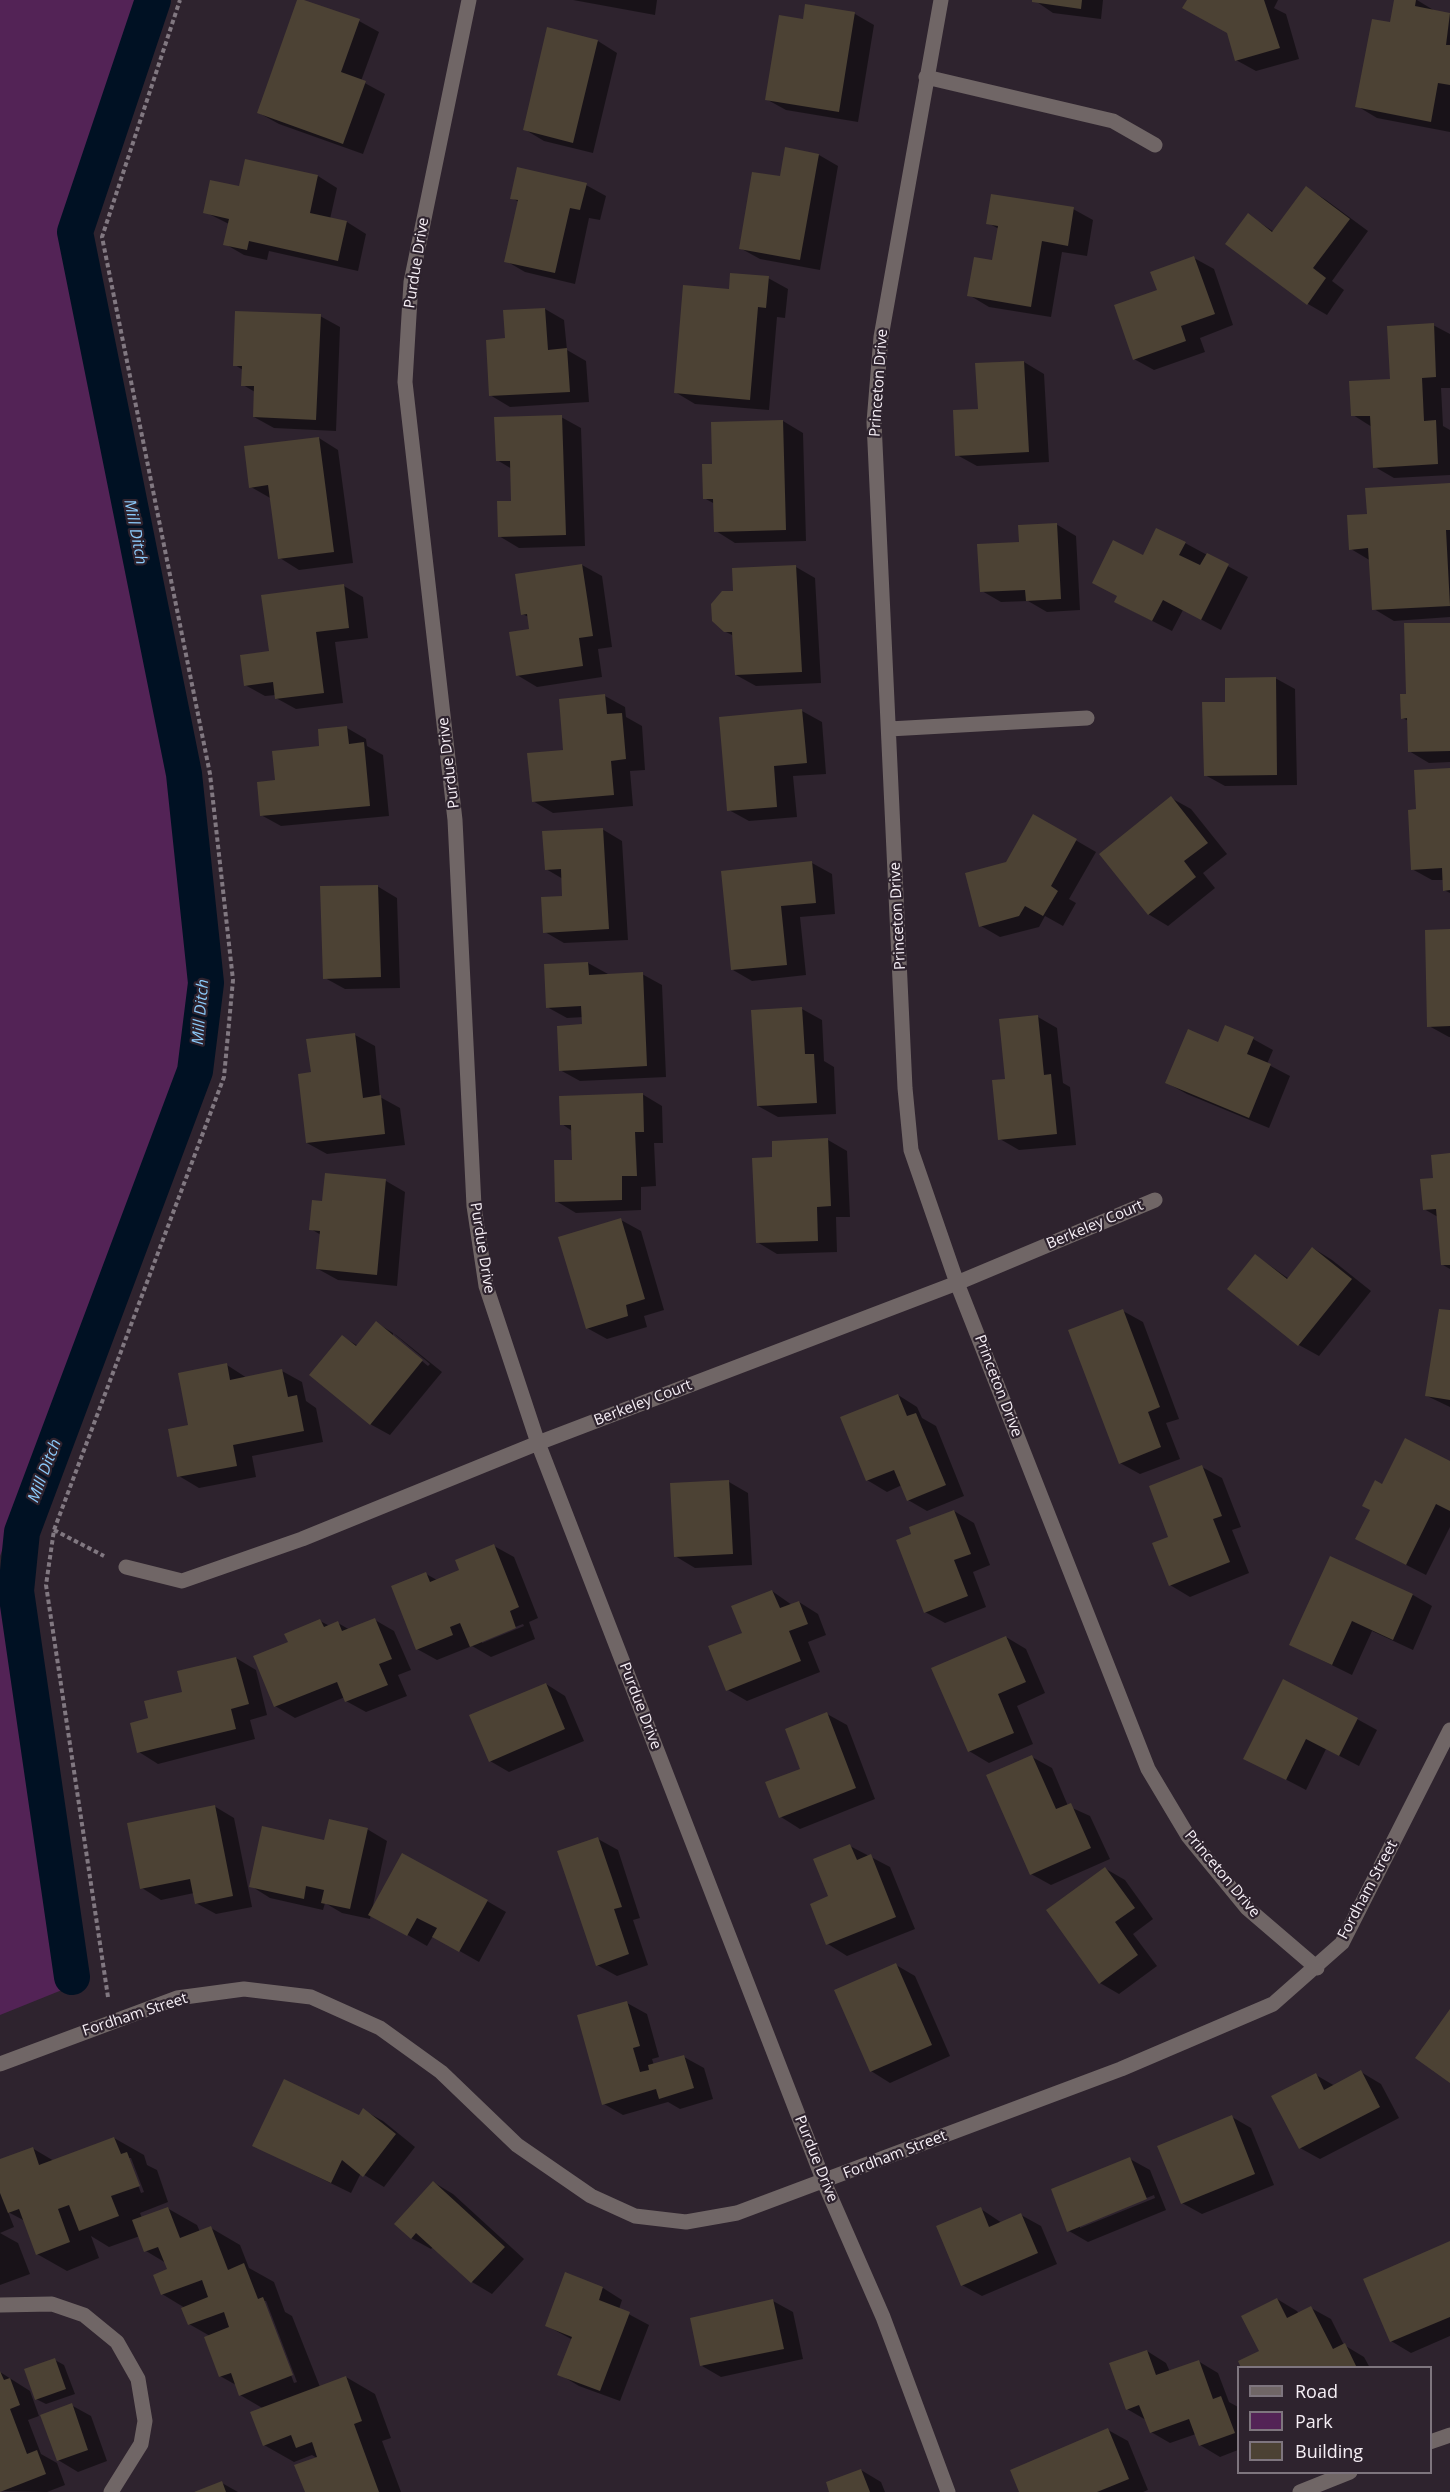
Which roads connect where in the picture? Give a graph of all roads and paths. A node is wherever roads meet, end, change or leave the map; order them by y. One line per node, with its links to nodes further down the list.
1 (180, 0): 11 (path)
2 (469, 0): 10 (street, Purdue Drive)
3 (941, 0): 4 (street, Princeton Drive)
4 (926, 77): 5 (street); 7 (street, Princeton Drive)
5 (1155, 145)
6 (1088, 718): 7 (street)
7 (889, 729): 9 (street, Princeton Drive)
8 (1155, 1200): 9 (street, Berkeley Court)
9 (957, 1283): 10 (street, Berkeley Court); 14 (street, Princeton Drive)
10 (538, 1443): 12 (street, Berkeley Court); 17 (street, Purdue Drive)
11 (54, 1530): 12 (path); 15 (path)
12 (126, 1567)
13 (1450, 1730): 14 (street, Fordham Street)
14 (1317, 1968): 17 (street, Fordham Street)
15 (112, 2021): 16 (street, Fordham Street); 17 (street, Fordham Street)
16 (0, 2064)
17 (824, 2182): 23 (street, Purdue Drive)
18 (0, 2305): 22 (street)
19 (1450, 2435): 20 (street)
20 (1432, 2442)
21 (1345, 2474): 24 (street)
22 (111, 2492)
23 (948, 2492)
24 (1300, 2492)

